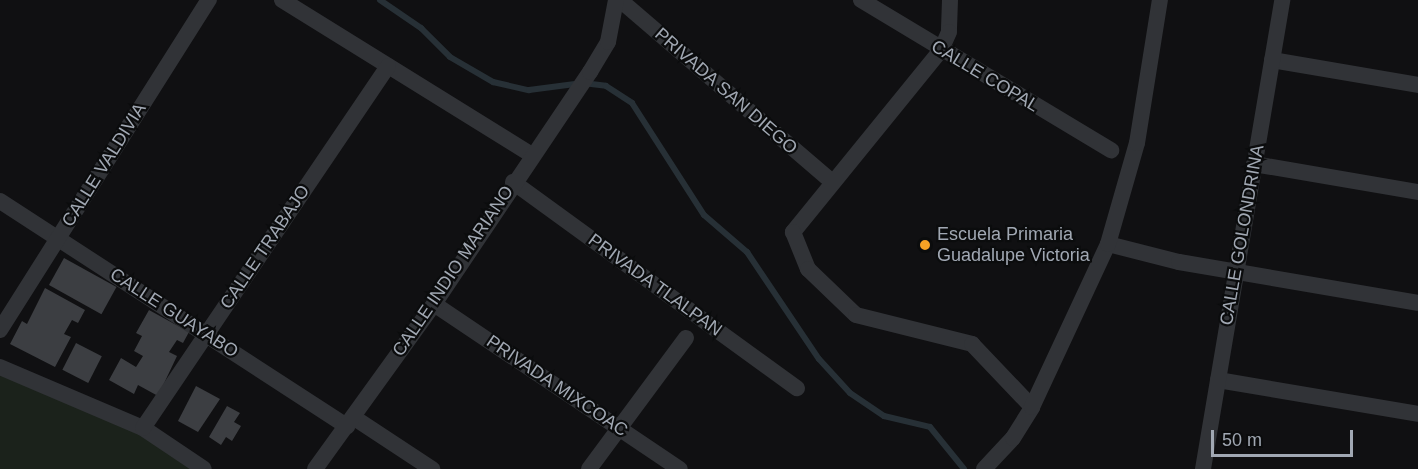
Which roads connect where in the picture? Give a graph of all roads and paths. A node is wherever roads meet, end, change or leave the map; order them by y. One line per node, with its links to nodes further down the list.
1 (208, 0): 19 (street, CALLE VALDIVIA)
2 (282, 0): 10 (street)
3 (618, 0): 13 (street, CALLE INDIO MARIANO); 16 (street, PRIVADA SAN DIEGO)
4 (861, 0): 8 (street, CALLE COPAL)
5 (950, 0): 8 (street)
6 (1160, 0): 20 (street)
7 (1282, 0): 9 (street, CALLE GOLONDRINA)
8 (941, 50): 12 (street, CALLE COPAL); 16 (street)
9 (1272, 60): 11 (street); 14 (street, CALLE GOLONDRINA)
10 (388, 66): 13 (street); 25 (street, CALLE TRABAJO)
11 (1418, 85)
12 (1111, 150)
13 (532, 155): 15 (street, CALLE INDIO MARIANO)
14 (1254, 164): 17 (street); 21 (street, CALLE GOLONDRINA)
15 (513, 182): 23 (street, CALLE INDIO MARIANO); 29 (street, PRIVADA TLALPAN)
16 (832, 182): 30 (street)
17 (1418, 192)
18 (0, 201): 19 (street, CALLE GUAYABO)
19 (59, 237): 24 (street, CALLE VALDIVIA); 25 (street, CALLE GUAYABO)
20 (1108, 244): 21 (street); 30 (street)
21 (1236, 272): 22 (street); 28 (street, CALLE GOLONDRINA)
22 (1418, 303)
23 (434, 304): 32 (street, CALLE INDIO MARIANO); 34 (street, PRIVADA MIXCOAC)
24 (0, 330)
25 (206, 333): 32 (street, CALLE GUAYABO); 33 (street, CALLE TRABAJO)
26 (686, 338): 34 (street)
27 (0, 367): 33 (street)
28 (1218, 380): 31 (street); 41 (street, CALLE GOLONDRINA)
29 (797, 388)
30 (1032, 407): 35 (street)
31 (1418, 414)
32 (350, 422): 37 (street, CALLE INDIO MARIANO); 38 (street, CALLE GUAYABO)
33 (143, 428): 36 (street)
34 (621, 428): 39 (street); 40 (street, PRIVADA MIXCOAC)
35 (986, 468)
36 (204, 469)
37 (315, 469)
38 (432, 469)
39 (589, 469)
40 (680, 469)
41 (1203, 469)

